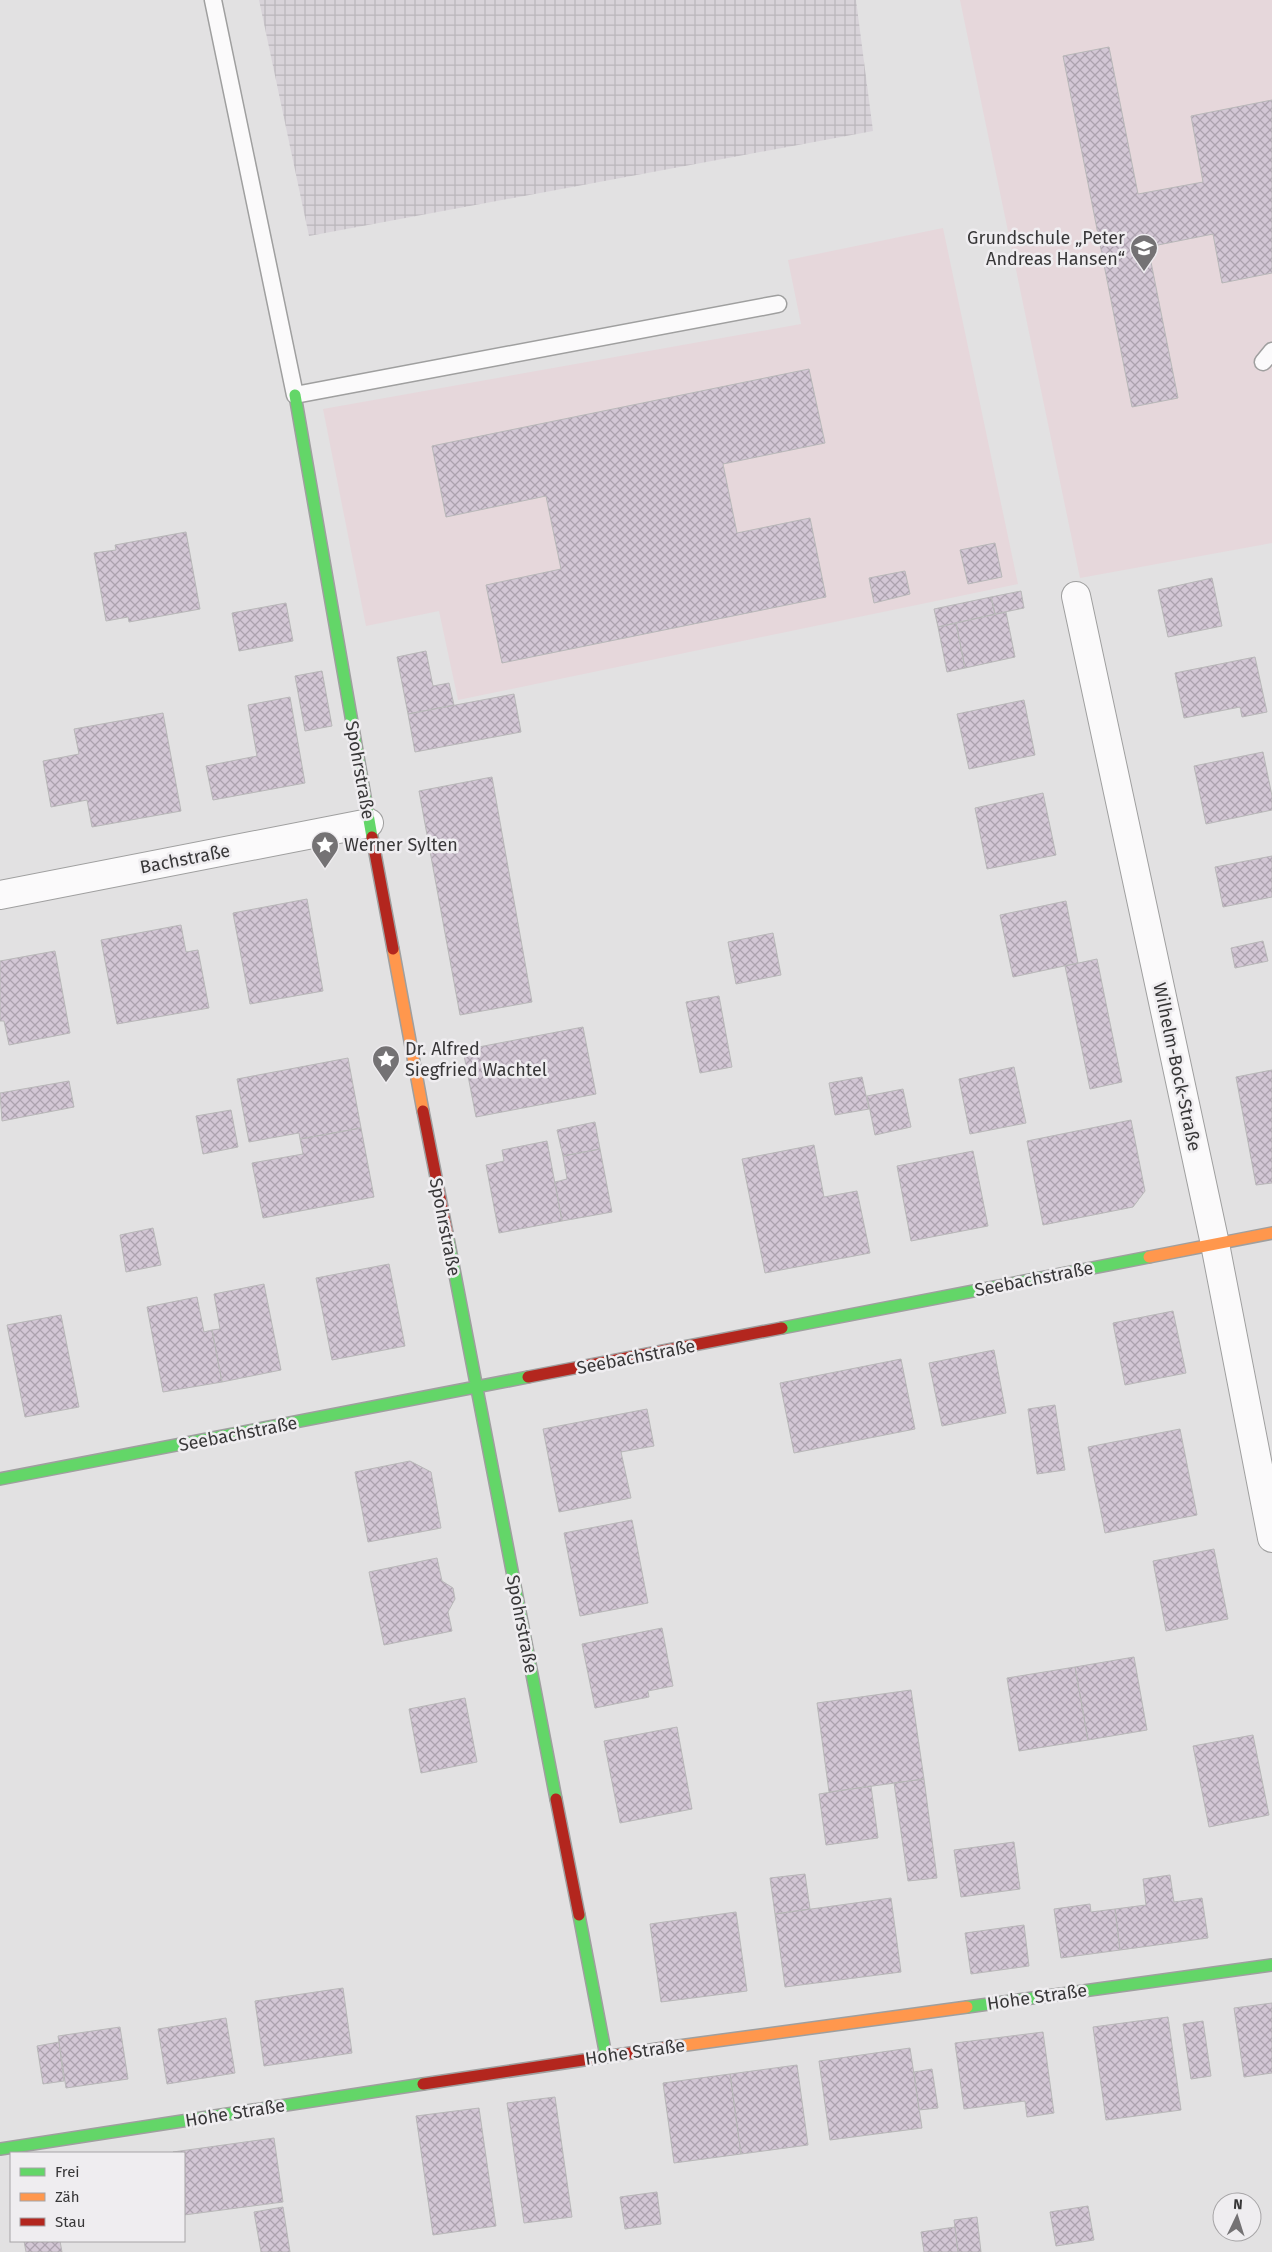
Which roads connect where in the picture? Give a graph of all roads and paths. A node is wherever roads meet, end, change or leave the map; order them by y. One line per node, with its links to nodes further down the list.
1 (213, 0): 3 (lane)
2 (778, 304): 3 (lane)
3 (295, 395): 5 (street, Spohrstraße)
4 (1076, 596): 8 (street, Wilhelm-Bock-Straße)
5 (370, 823): 6 (street, Bachstraße); 9 (street, Spohrstraße)
6 (0, 895)
7 (1272, 1233): 8 (street, Seebachstraße)
8 (1215, 1244): 9 (street, Seebachstraße); 11 (street, Wilhelm-Bock-Straße)
9 (476, 1388): 10 (street, Seebachstraße); 13 (street, Spohrstraße)
10 (0, 1479)
11 (1272, 1538)
12 (1272, 1965): 13 (street, Hohe Straße)
13 (606, 2056): 14 (street, Hohe Straße)
14 (0, 2149)

